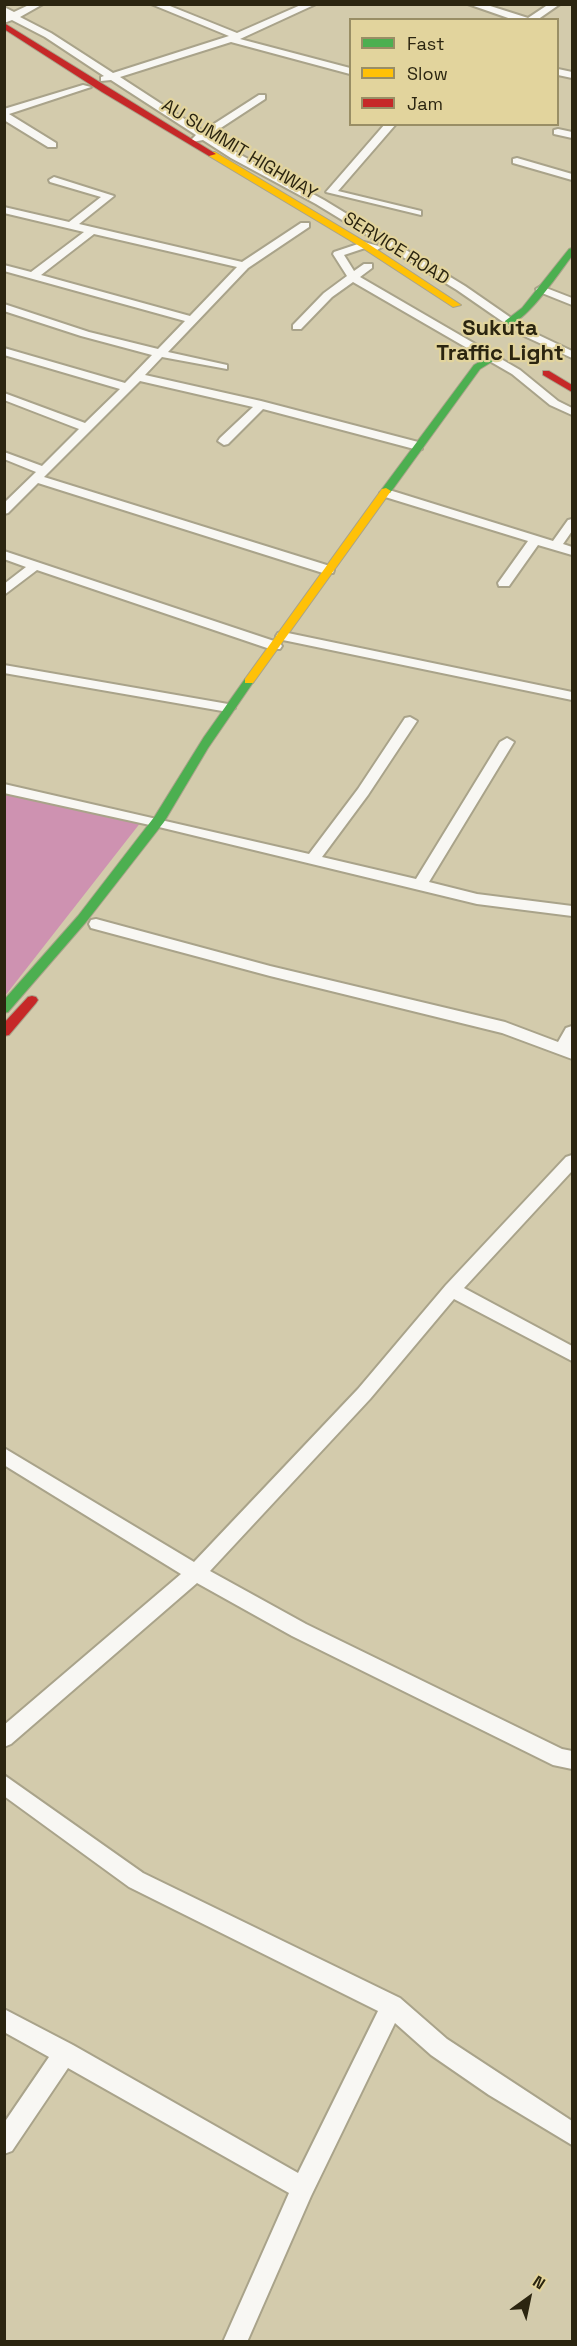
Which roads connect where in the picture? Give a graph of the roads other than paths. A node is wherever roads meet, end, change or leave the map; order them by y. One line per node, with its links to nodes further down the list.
1 (39, 4): 9 (street)
2 (155, 4): 11 (street)
3 (312, 4): 11 (street)
4 (472, 4): 7 (street)
5 (556, 4): 8 (street)
6 (4, 10): 9 (street, SERVICE ROAD)
7 (521, 18)
8 (532, 18)
9 (8, 21): 13 (street, SERVICE ROAD); 14 (main road, AU SUMMIT HIGHWAY)
10 (4, 36): 14 (main road, AU SUMMIT HIGHWAY)
11 (234, 37): 12 (street); 13 (street)
12 (349, 70)
13 (110, 77): 14 (street); 19 (street, SERVICE ROAD)
14 (89, 85): 16 (street); 21 (main road, AU SUMMIT HIGHWAY); 28 (main road, AU SUMMIT HIGHWAY)
15 (262, 97): 19 (street)
16 (4, 113): 22 (street)
17 (389, 126): 27 (street)
18 (558, 132): 20 (street)
19 (204, 135): 21 (street); 32 (street, SERVICE ROAD)
20 (573, 135)
21 (190, 143): 31 (main road, AU SUMMIT HIGHWAY)
22 (52, 146)
23 (517, 161): 24 (street)
24 (573, 177)
25 (54, 180): 29 (street)
26 (4, 210): 29 (street)
27 (417, 213)
28 (305, 225): 34 (main road, AU SUMMIT HIGHWAY); 35 (street)
29 (69, 227): 30 (street)
30 (92, 231): 35 (street); 38 (street)
31 (364, 245): 32 (street); 34 (street); 44 (main road, AU SUMMIT HIGHWAY)
32 (395, 248): 48 (street, SERVICE ROAD)
33 (573, 251): 41 (main road)
34 (346, 252): 37 (main road, AU SUMMIT HIGHWAY); 39 (street)
35 (244, 266): 47 (street)
36 (4, 268): 38 (street)
37 (372, 269): 39 (street)
38 (32, 276): 47 (street)
39 (353, 277): 49 (street); 51 (street, SERVICE ROAD)
40 (403, 287): 42 (main road)
41 (541, 289): 43 (street); 46 (main road)
42 (426, 300)
43 (573, 302)
44 (456, 305)
45 (4, 307): 53 (street)
46 (525, 310): 48 (main road); 50 (main road)
47 (193, 320): 53 (street)
48 (508, 322): 50 (street, SERVICE ROAD)
49 (297, 327)
50 (526, 333): 54 (street, SERVICE ROAD)
51 (476, 348): 55 (street, SERVICE ROAD); 57 (main road)
52 (4, 351): 60 (street)
53 (160, 353): 56 (street); 59 (street)
54 (573, 355)
55 (493, 358): 57 (main road); 64 (street, SERVICE ROAD)
56 (223, 367)
57 (477, 367): 67 (main road)
58 (573, 376): 61 (main road)
59 (137, 377): 60 (street); 63 (street)
60 (127, 387): 65 (street)
61 (573, 389)
62 (4, 396): 65 (street)
63 (261, 405): 66 (street); 67 (street)
64 (573, 412)
65 (88, 428): 69 (street)
66 (224, 441)
67 (418, 446): 70 (main road)
68 (4, 455): 69 (street)
69 (41, 475): 71 (street); 78 (street)
70 (386, 494): 73 (street); 78 (main road)
71 (4, 510)
72 (573, 523): 74 (street)
73 (536, 539): 74 (street); 79 (street)
74 (556, 546): 75 (street)
75 (573, 551)
76 (4, 555): 77 (street)
77 (36, 565): 80 (street); 81 (street)
78 (328, 570): 81 (main road)
79 (504, 583)
80 (4, 591)
81 (279, 641): 83 (street); 84 (main road)
82 (4, 669): 84 (street)
83 (573, 696)
84 (228, 708): 88 (main road)
85 (410, 721): 89 (street)
86 (507, 742): 90 (street)
87 (4, 788): 88 (street)
88 (159, 822): 89 (street); 92 (main road); 94 (main road)
89 (313, 859): 90 (street)
90 (420, 885): 91 (street)
91 (571, 908)
92 (92, 929): 97 (street)
93 (43, 987): 95 (main road)
94 (4, 1009)
95 (4, 1032)
96 (573, 1032): 97 (street)
97 (568, 1051)
98 (571, 1166): 99 (street)
99 (452, 1290): 100 (street); 102 (street)
100 (573, 1354)
101 (4, 1455): 102 (street)
102 (196, 1574): 103 (street); 104 (street)
103 (4, 1738)
104 (573, 1760)
105 (4, 1784): 106 (street)
106 (392, 2006): 109 (street); 111 (street)
107 (4, 2020): 108 (street)
108 (65, 2054): 110 (street); 111 (street)
109 (573, 2134)
110 (4, 2143)
111 (303, 2188): 112 (street)
112 (235, 2342)

